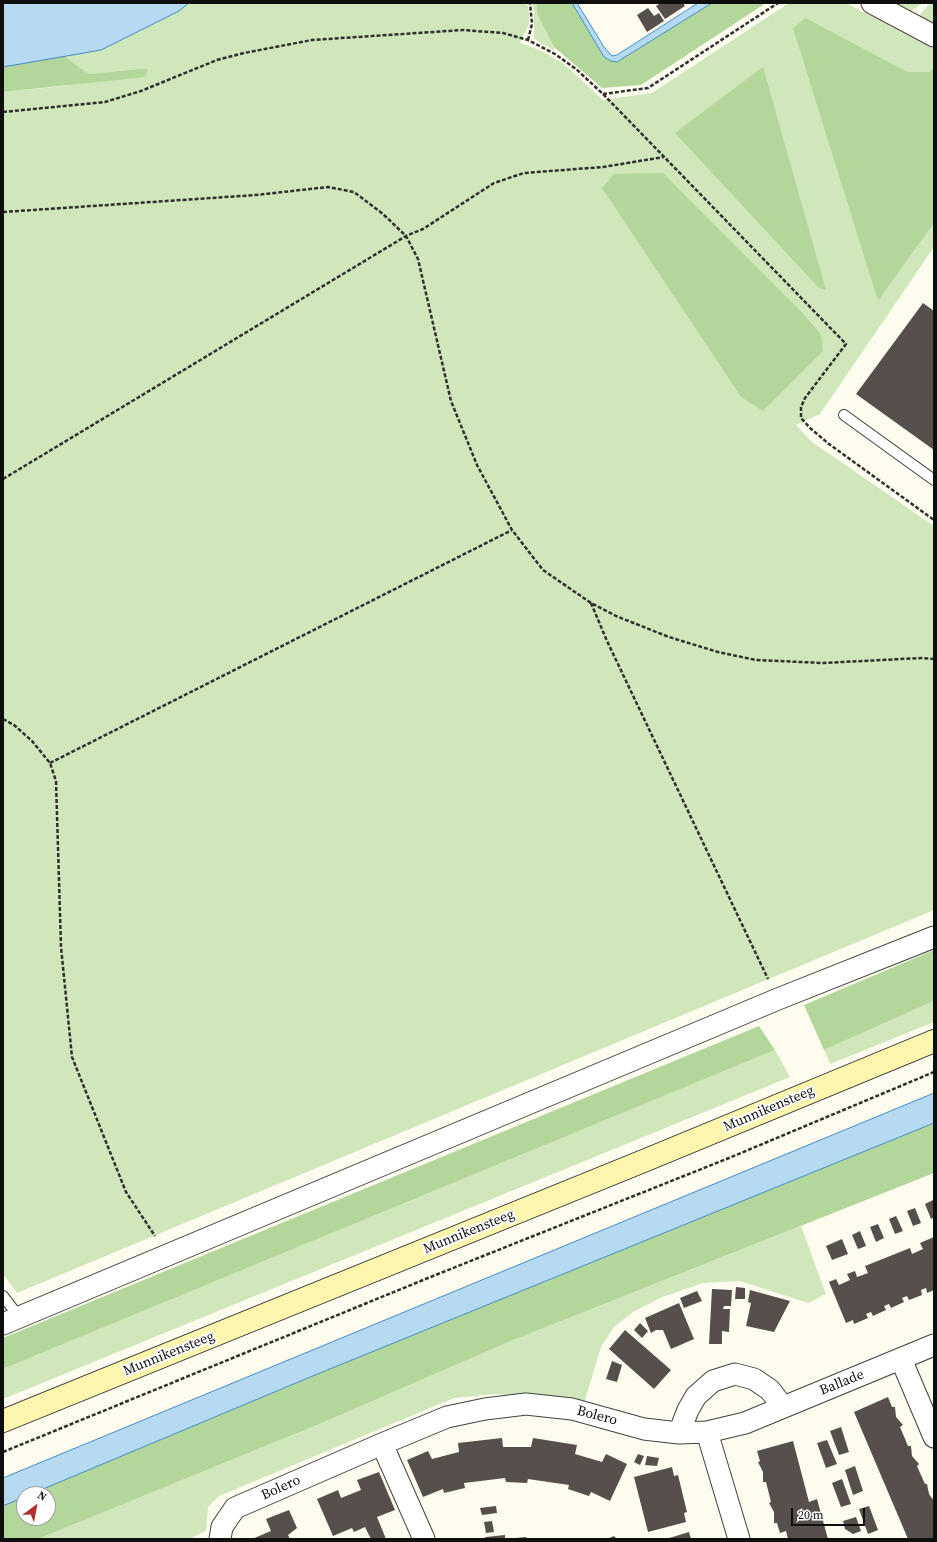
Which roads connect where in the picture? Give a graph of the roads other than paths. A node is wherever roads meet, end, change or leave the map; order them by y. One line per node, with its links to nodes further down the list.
1 (872, 3): 2 (street)
2 (934, 36)
3 (844, 415): 4 (lane)
4 (934, 480)
5 (934, 937): 8 (street)
6 (934, 1041): 12 (main road, Munnikensteeg)
7 (3, 1296): 8 (lane)
8 (11, 1321)
9 (934, 1345): 10 (street, Ballade)
10 (901, 1359): 11 (street, Ballade); 15 (street)
11 (783, 1407): 13 (street, Ballade); 14 (street)
12 (3, 1421)
13 (707, 1432): 14 (street, Bolero); 19 (street)
14 (679, 1433): 16 (street, Bolero)
15 (934, 1437)
16 (382, 1444): 17 (street, Bolero); 18 (street)
17 (220, 1539)
18 (424, 1539)
19 (739, 1539)

